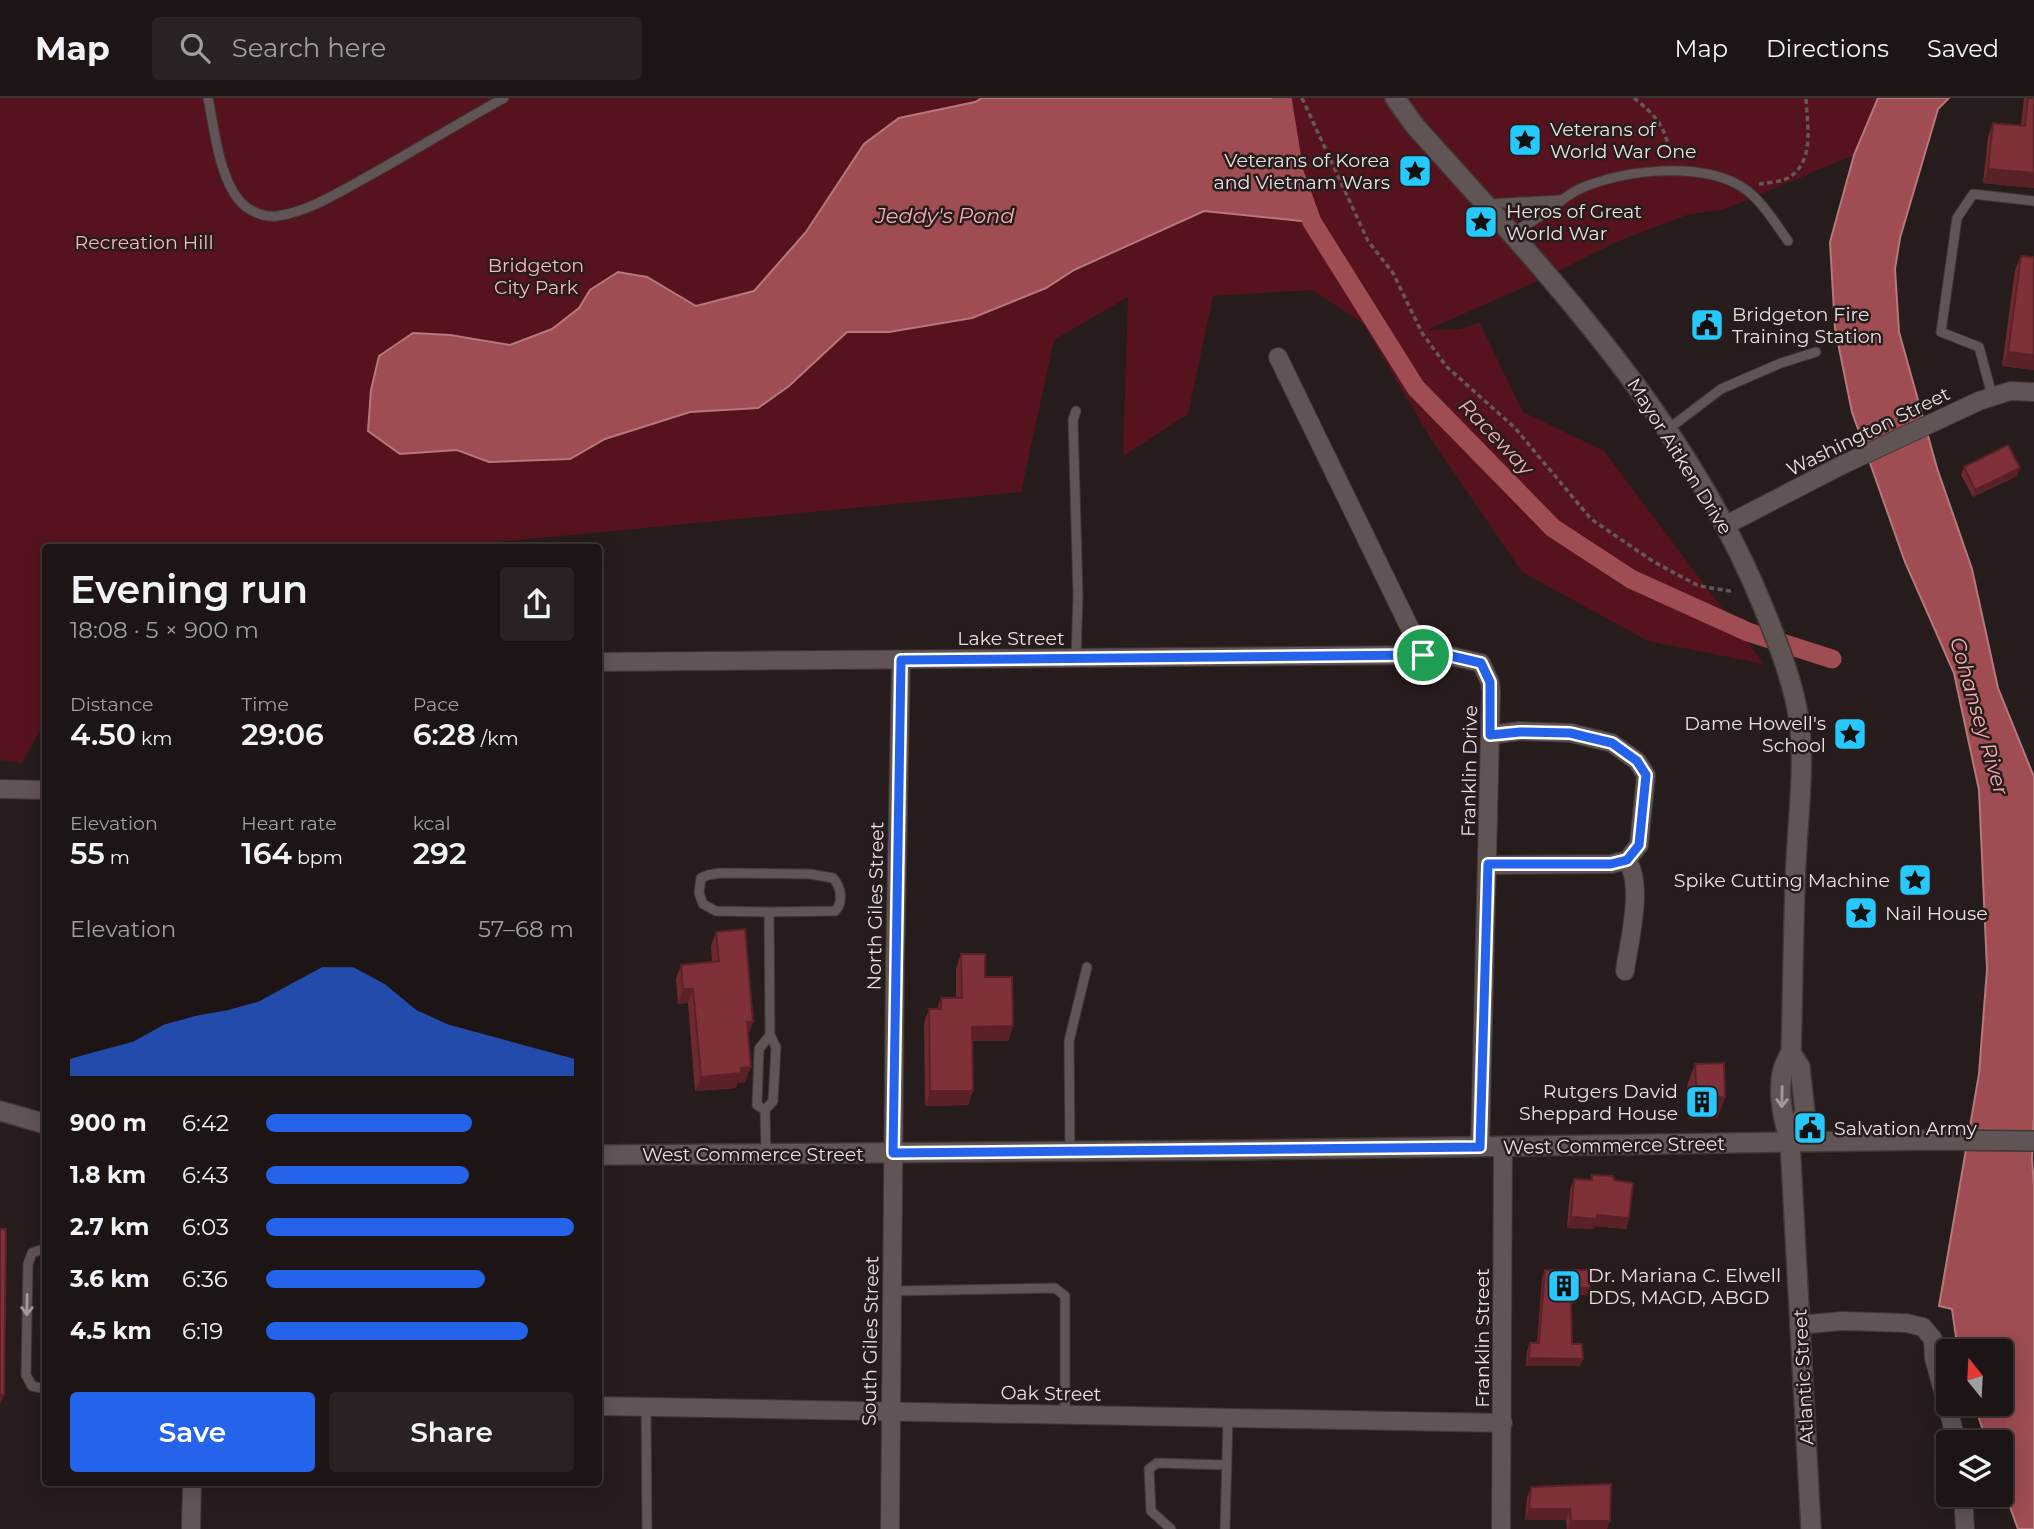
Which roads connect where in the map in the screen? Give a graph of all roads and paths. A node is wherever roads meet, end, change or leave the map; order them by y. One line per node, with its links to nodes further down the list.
1 (208, 98): 7 (lane)
2 (503, 98): 7 (lane)
3 (1301, 98): 22 (path)
4 (1395, 98): 12 (street, Mayor Aitken Drive)
5 (1634, 98): 8 (path)
6 (1806, 98): 9 (path)
7 (486, 102)
8 (1671, 171): 9 (lane); 10 (lane)
9 (1743, 187): 14 (lane)
10 (1559, 200): 12 (lane); 13 (lane)
11 (2034, 201): 18 (lane)
12 (1485, 204): 13 (street, Mayor Aitken Drive)
13 (1511, 233): 20 (street, Mayor Aitken Drive)
14 (1788, 241)
15 (1816, 352): 20 (lane)
16 (1278, 357): 23 (street)
17 (2034, 392): 18 (street, Washington Street)
18 (1992, 396): 21 (street, Washington Street)
19 (1076, 411): 24 (lane)
20 (1667, 430): 21 (street, Mayor Aitken Drive)
21 (1726, 525): 22 (street, Mayor Aitken Drive)
22 (1753, 584): 42 (street, Mayor Aitken Drive)
23 (1423, 655): 24 (street, Lake Street); 27 (street, Franklin Drive)
24 (1076, 658): 25 (street, Lake Street)
25 (901, 660): 26 (street, Lake Street); 46 (street, North Giles Street)
26 (602, 662)
27 (1490, 735): 30 (street); 31 (street, Franklin Drive)
28 (0, 789): 29 (street)
29 (42, 790)
30 (1627, 860): 31 (street); 34 (street)
31 (1488, 864): 43 (street, Franklin Drive)
32 (769, 912): 32 (lane); 35 (lane)
33 (1087, 967): 45 (lane)
34 (1625, 971)
35 (770, 1035): 36 (lane); 37 (lane)
36 (758, 1082): 37 (lane); 38 (lane)
37 (774, 1082): 38 (lane)
38 (765, 1110): 47 (lane)
39 (0, 1111): 40 (street)
40 (42, 1123)
41 (2034, 1141): 42 (street, West Commerce Street)
42 (1790, 1142): 44 (street, West Commerce Street); 51 (street, Atlantic Street)
43 (1480, 1147): 44 (street, West Commerce Street); 45 (street, West Commerce Street)
44 (1503, 1147): 58 (street, Franklin Street)
45 (1070, 1152): 46 (street, West Commerce Street)
46 (893, 1153): 47 (street, West Commerce Street); 50 (street, South Giles Street)
47 (766, 1154): 48 (street, West Commerce Street)
48 (602, 1155)
49 (42, 1249): 52 (lane, one-way to 52)
50 (892, 1291): 55 (street, South Giles Street); 56 (lane)
51 (1799, 1325): 59 (street); 69 (street, Atlantic Street)
52 (42, 1388)
53 (602, 1406): 54 (street, Oak Street)
54 (646, 1407): 55 (street, Oak Street); 64 (lane)
55 (891, 1411): 56 (street, Oak Street); 65 (street, South Giles Street)
56 (1065, 1415): 57 (street, Oak Street)
57 (1228, 1418): 58 (street, Oak Street); 60 (lane)
58 (1503, 1423): 68 (street, Franklin Street)
59 (1954, 1430)
60 (1226, 1465): 66 (lane); 67 (lane)
61 (192, 1486): 63 (street)
62 (1964, 1507): 70 (street)
63 (191, 1529)
64 (647, 1529)
65 (890, 1529)
66 (1171, 1529)
67 (1225, 1529)
68 (1501, 1529)
69 (1811, 1529)
70 (1965, 1529)

